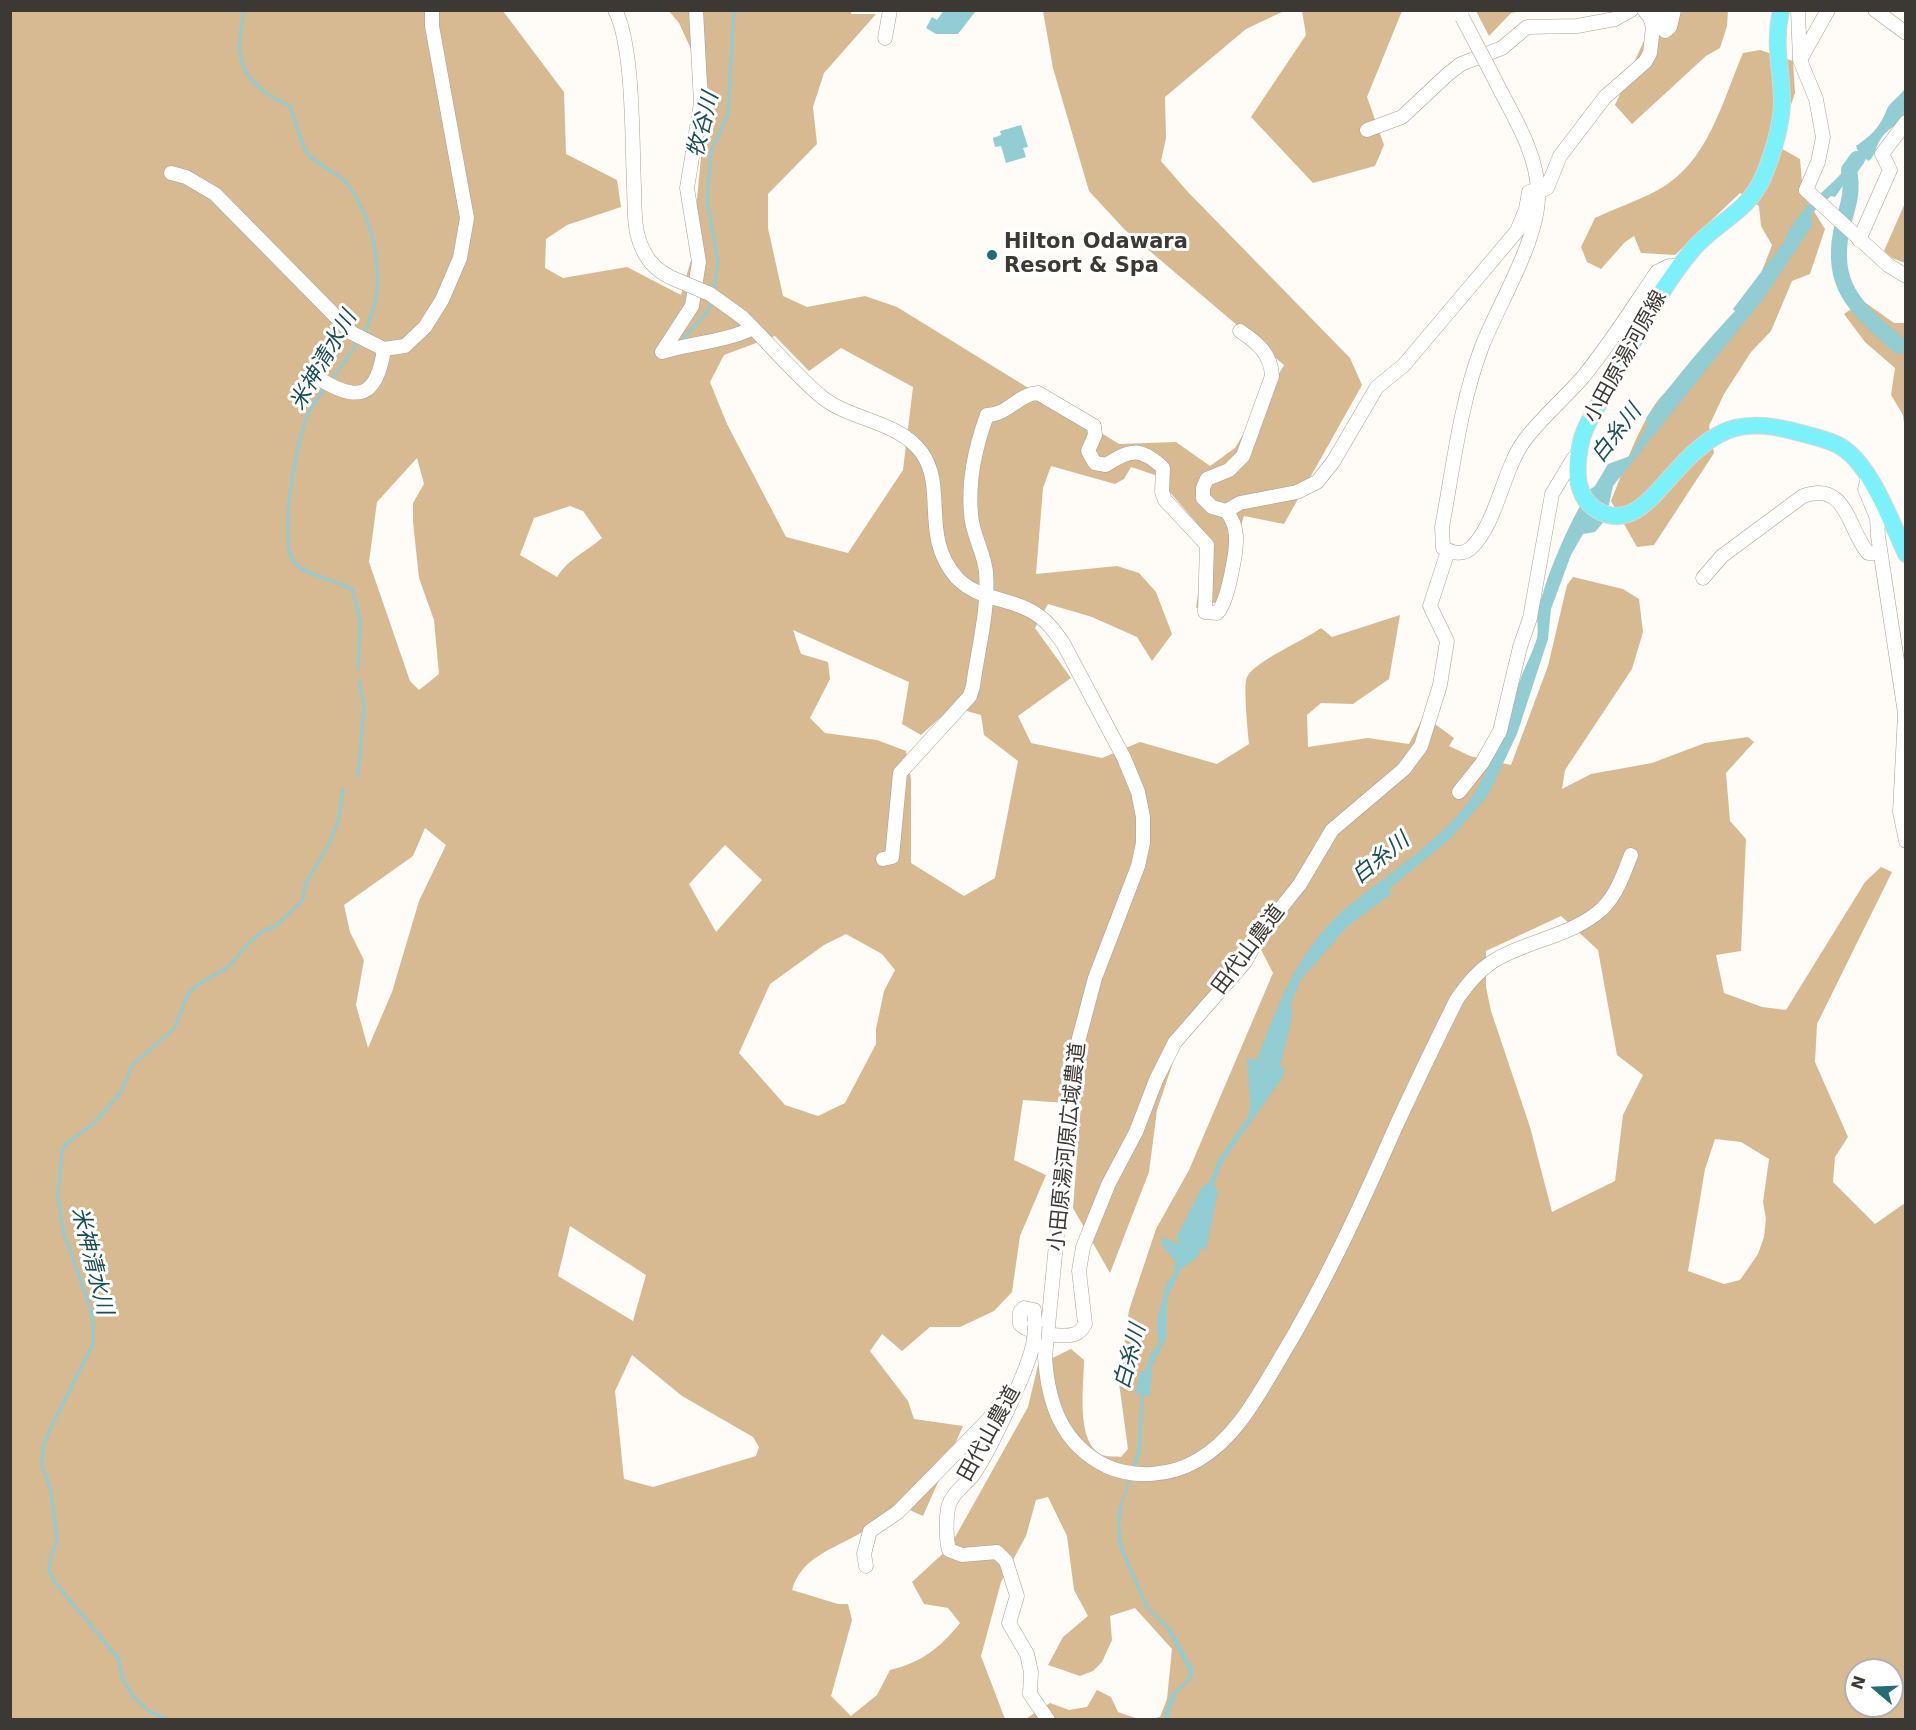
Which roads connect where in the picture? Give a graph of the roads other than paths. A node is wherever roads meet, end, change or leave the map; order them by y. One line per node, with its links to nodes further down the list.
1 (432, 10): 26 (street)
2 (615, 10): 24 (street, 小田原湯河原広域農道, bridge)
3 (696, 10): 24 (street)
4 (890, 10): 15 (street)
5 (1631, 10): 18 (street)
6 (1644, 10): 20 (street)
7 (1658, 10): 8 (street)
8 (1674, 10)
9 (1781, 10): 22 (main road, 小田原湯河原線)
10 (1798, 10): 16 (street)
11 (1828, 10): 16 (street)
12 (1875, 10): 14 (street)
13 (1460, 14): 20 (street, bridge)
14 (1905, 33)
15 (885, 38)
16 (1800, 60): 21 (street)
17 (1905, 122): 21 (street)
18 (1367, 130)
19 (171, 173): 26 (street)
20 (1538, 190): 30 (street); 32 (street)
21 (1857, 238): 23 (street)
22 (1680, 266): 28 (main road, 小田原湯河原線); 32 (street)
23 (1905, 276)
24 (753, 328): 35 (street, 小田原湯河原広域農道)
25 (1240, 331): 30 (street)
26 (384, 349): 27 (street)
27 (320, 379)
28 (1578, 457): 29 (main road, 小田原湯河原線); 36 (street)
29 (1868, 477): 31 (street); 33 (main road, 小田原湯河原線)
30 (1226, 511): 35 (street)
31 (1880, 549): 34 (street); 37 (street)
32 (1448, 551): 40 (street, 田代山農道)
33 (1905, 554)
34 (1703, 578)
35 (986, 596): 39 (street); 40 (street, 小田原湯河原広域農道)
36 (1459, 792)
37 (1905, 841)
38 (1631, 855): 40 (street, 小田原湯河原広域農道)
39 (883, 859)
40 (1039, 1333): 41 (street, 田代山農道)
41 (1024, 1371): 42 (street); 43 (street, 田代山農道)
42 (866, 1566)
43 (1047, 1719)

